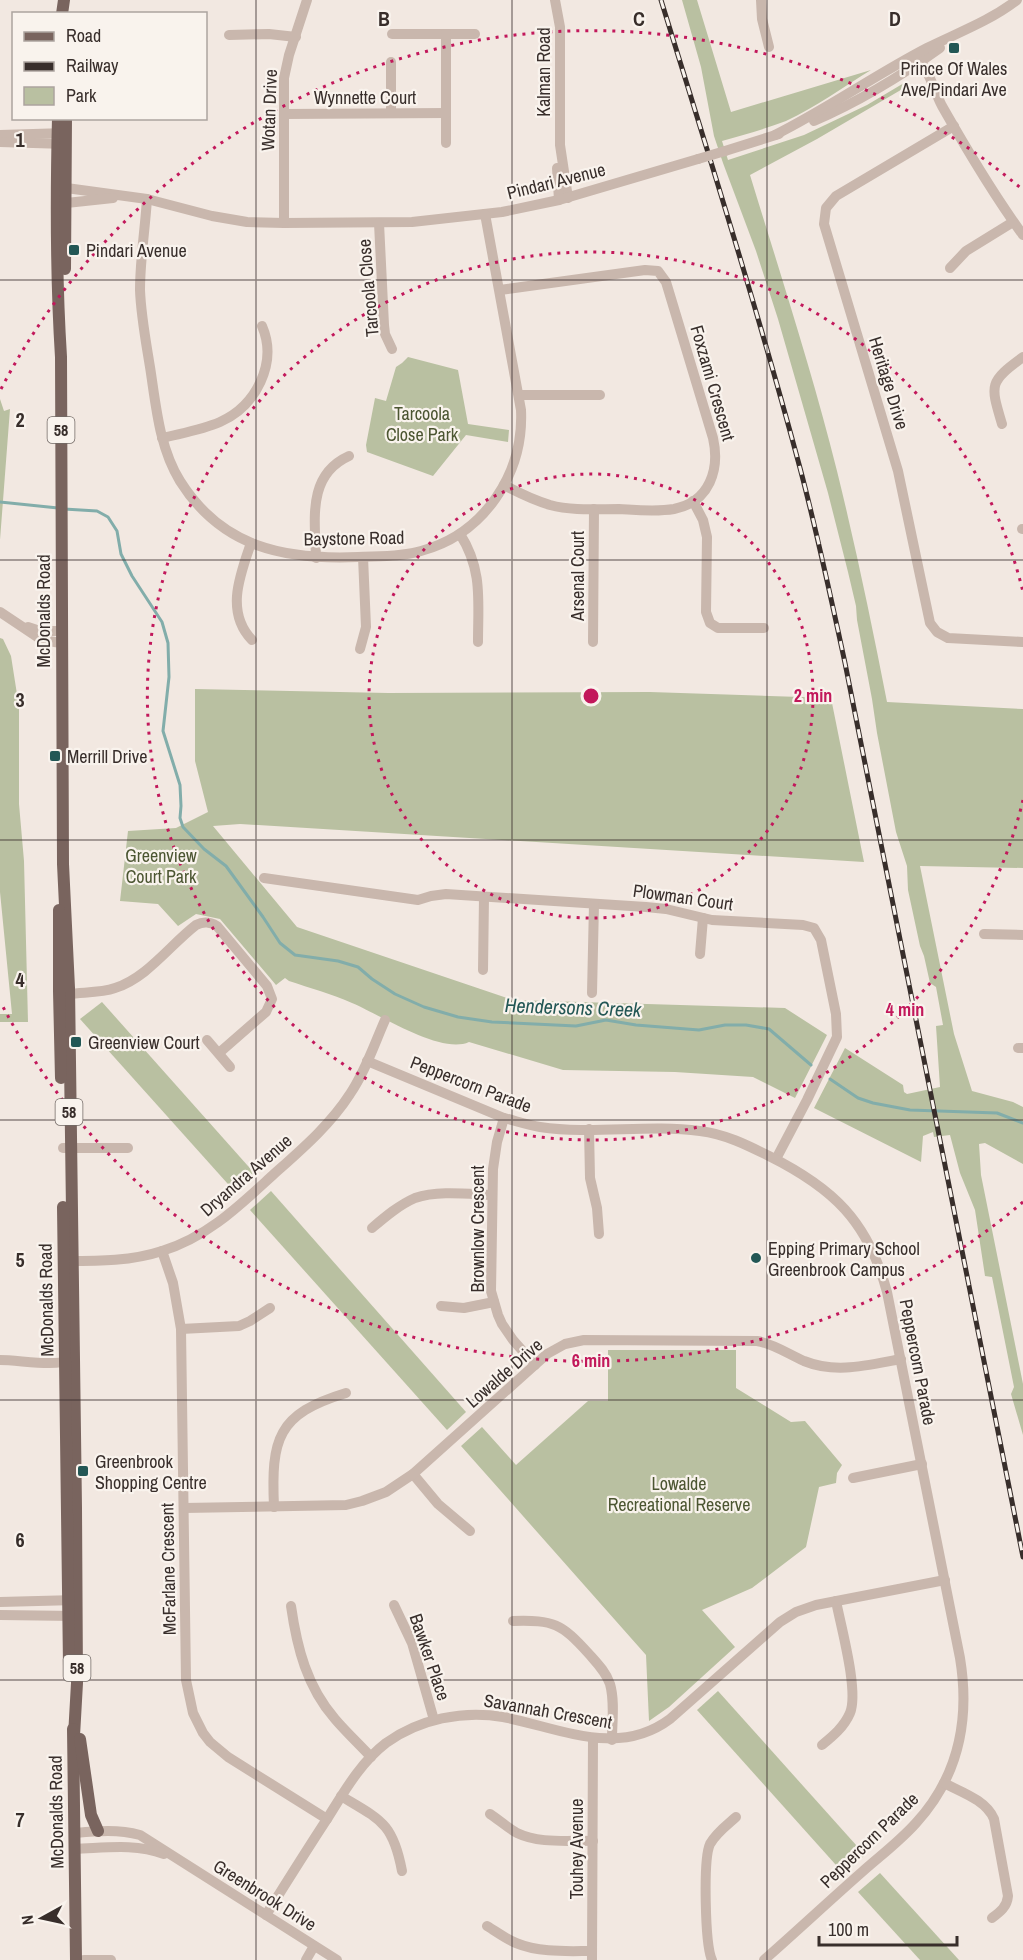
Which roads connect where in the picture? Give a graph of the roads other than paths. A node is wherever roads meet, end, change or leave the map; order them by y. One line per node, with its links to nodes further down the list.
1 (307, 0): 9 (street, Wotan Drive)
2 (555, 0): 25 (street, Kalman Road)
3 (761, 0): 10 (street)
4 (1017, 1): 11 (street, Pindari Avenue)
5 (392, 34): 6 (street)
6 (446, 34): 7 (street); 13 (street)
7 (475, 34)
8 (229, 35): 9 (street)
9 (296, 37): 15 (street, Wotan Drive)
10 (769, 47)
11 (916, 61): 18 (street); 25 (street, Pindari Avenue, bridge)
12 (391, 62): 14 (street)
13 (446, 112): 14 (street, Wynnette Court); 22 (street)
14 (391, 113): 15 (street, Wynnette Court)
15 (284, 114): 31 (street, Wotan Drive)
16 (58, 120): 20 (main road, McDonalds Road / 58)
17 (66, 120): 20 (main road, McDonalds Road / 58)
18 (954, 126): 29 (street); 56 (street, Heritage Drive)
19 (0, 135): 20 (street)
20 (62, 138): 21 (street); 23 (main road, McDonalds Road / 58)
21 (0, 142)
22 (446, 143)
23 (62, 187): 24 (street, Pindari Avenue); 27 (main road, McDonalds Road / 58)
24 (125, 197): 26 (street, Pindari Avenue); 27 (street, Pindari Avenue)
25 (564, 199): 28 (street, Pindari Avenue)
26 (147, 200): 31 (street, Pindari Avenue); 41 (street, Baystone Road)
27 (61, 203): 52 (main road, McDonalds Road / 58)
28 (485, 214): 30 (street, Pindari Avenue); 34 (street, Baystone Road)
29 (1013, 222): 32 (street); 33 (street)
30 (379, 223): 31 (street, Pindari Avenue); 36 (street, Tarcoola Close)
31 (284, 224)
32 (1023, 235)
33 (951, 268)
34 (500, 290): 38 (street, Baystone Road); 44 (street, Foxzami Crescent)
35 (262, 326): 41 (street)
36 (392, 349)
37 (1023, 357): 40 (street)
38 (519, 395): 39 (street); 43 (street, Baystone Road)
39 (600, 395)
40 (1002, 424)
41 (162, 438): 47 (street, Baystone Road)
42 (349, 456): 49 (street)
43 (504, 485): 45 (street); 46 (street, Baystone Road)
44 (693, 501): 45 (street); 51 (street)
45 (594, 509): 55 (street, Arsenal Court)
46 (460, 534): 48 (street, Baystone Road); 54 (street)
47 (251, 543): 49 (street, Baystone Road); 53 (street)
48 (363, 557): 49 (street, Baystone Road); 57 (street)
49 (316, 558)
50 (0, 612): 52 (street)
51 (764, 628)
52 (61, 637): 66 (main road, McDonalds Road / 58)
53 (252, 640)
54 (478, 642)
55 (593, 642)
56 (1023, 642)
57 (360, 649)
58 (264, 878): 59 (street, Plowman Court)
59 (484, 897): 60 (street, Plowman Court); 65 (street)
60 (594, 904): 61 (street, Plowman Court); 67 (street)
61 (703, 918): 64 (street); 77 (street, Plowman Court)
62 (984, 934): 63 (street)
63 (1023, 935)
64 (700, 954)
65 (483, 970)
66 (65, 991): 70 (street); 75 (main road, McDonalds Road / 58)
67 (592, 993)
68 (385, 1020): 71 (street, Dryandra Avenue)
69 (207, 1040): 70 (street)
70 (219, 1053): 72 (street)
71 (367, 1061): 73 (street, Peppercorn Parade); 81 (street, Dryandra Avenue)
72 (230, 1067)
73 (504, 1118): 74 (street, Peppercorn Parade); 78 (street, Brownlow Crescent)
74 (589, 1129): 77 (street, Peppercorn Parade); 80 (street)
75 (66, 1148): 76 (street); 82 (main road, McDonalds Road / 58)
76 (128, 1148)
77 (776, 1159): 87 (street, Peppercorn Parade)
78 (492, 1195): 79 (street); 83 (street, Brownlow Crescent)
79 (372, 1228)
80 (599, 1233)
81 (162, 1251): 82 (street, Dryandra Avenue); 86 (street, McFarlane Crescent)
82 (68, 1261): 89 (main road, McDonalds Road / 58)
83 (494, 1302): 84 (street); 90 (street, Brownlow Crescent)
84 (441, 1306)
85 (270, 1308): 86 (street)
86 (181, 1329): 96 (street, McFarlane Crescent)
87 (901, 1359): 90 (street, Lowalde Drive); 92 (street, Peppercorn Parade)
88 (0, 1360): 89 (street)
89 (68, 1360): 99 (main road, McDonalds Road / 58)
90 (536, 1365): 93 (street, Lowalde Drive)
91 (346, 1393): 95 (street)
92 (922, 1464): 94 (street); 98 (street, Peppercorn Parade)
93 (413, 1474): 95 (street, Lowalde Drive); 97 (street)
94 (853, 1478)
95 (274, 1507): 96 (street, Lowalde Drive)
96 (184, 1508): 118 (street, McFarlane Crescent)
97 (470, 1532)
98 (945, 1580): 100 (street, Savannah Crescent); 114 (street, Peppercorn Parade)
99 (72, 1600): 101 (street); 105 (main road, McDonalds Road / 58)
100 (836, 1601): 111 (street, Savannah Crescent); 112 (street)
101 (0, 1602)
102 (394, 1605): 108 (street, Bawker Place)
103 (291, 1606): 113 (street)
104 (0, 1615): 105 (street)
105 (72, 1616): 107 (main road, McDonalds Road / 58); 109 (main road, McDonalds Road / 58)
106 (513, 1621): 111 (street)
107 (75, 1708): 109 (main road, McDonalds Road / 58); 119 (main road)
108 (434, 1720): 110 (street, Savannah Crescent); 113 (street, Savannah Crescent)
109 (74, 1736): 120 (main road, McDonalds Road / 58)
110 (593, 1738): 111 (street, Savannah Crescent); 121 (street, Touhey Avenue)
111 (612, 1740)
112 (822, 1745)
113 (371, 1757): 115 (street, Savannah Crescent)
114 (944, 1783): 126 (street); 136 (street, Peppercorn Parade)
115 (341, 1796): 118 (street, Savannah Crescent); 124 (street)
116 (490, 1814): 121 (street)
117 (736, 1817): 135 (street)
118 (327, 1819): 125 (street, Savannah Crescent)
119 (98, 1831): 120 (street, Greenbrook Drive); 123 (street, Greenbrook Drive)
120 (75, 1833): 122 (main road, McDonalds Road / 58)
121 (593, 1840): 129 (street, Touhey Avenue)
122 (75, 1849): 123 (street, Greenbrook Drive); 130 (main road, McDonalds Road / 58)
123 (175, 1859): 125 (street, Greenbrook Drive)
124 (402, 1871)
125 (266, 1915): 128 (street, Greenbrook Drive)
126 (992, 1918)
127 (487, 1926): 129 (street)
128 (314, 1946): 133 (street); 134 (street, Greenbrook Drive)
129 (592, 1955)
130 (76, 1960)
131 (84, 1960): 132 (street)
132 (111, 1960)
133 (306, 1960)
134 (336, 1960)
135 (712, 1960)
136 (765, 1960)

